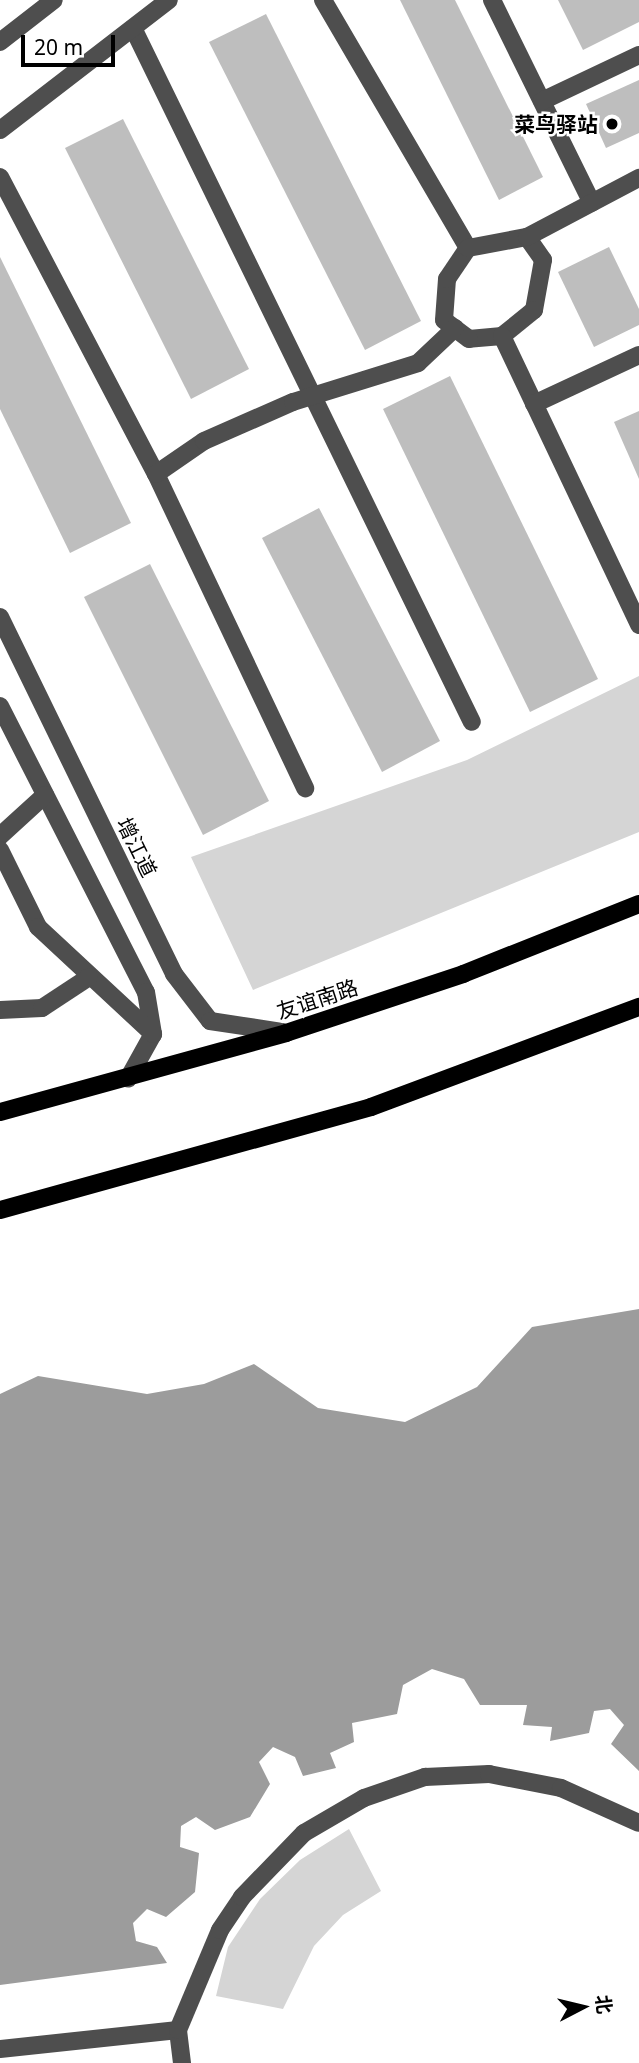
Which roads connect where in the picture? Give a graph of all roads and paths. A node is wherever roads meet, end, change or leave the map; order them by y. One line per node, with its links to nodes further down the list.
1 (54, 0): 6 (street)
2 (169, 0): 5 (street)
3 (323, 0): 14 (street)
4 (492, 0): 8 (street)
5 (134, 28): 9 (street); 18 (street)
6 (0, 42)
7 (639, 55): 8 (street)
8 (542, 101): 12 (street)
9 (0, 130)
10 (0, 177): 20 (street)
11 (639, 178): 12 (street)
12 (592, 203): 13 (street)
13 (527, 237): 14 (street); 16 (street)
14 (468, 248): 15 (street)
15 (455, 328): 16 (street); 18 (street)
16 (502, 336): 19 (street)
17 (639, 355): 19 (street)
18 (314, 396): 20 (street); 24 (street)
19 (534, 404): 22 (street)
20 (156, 474): 25 (street)
21 (0, 617): 33 (street, 增江道)
22 (639, 625)
23 (0, 706): 26 (street)
24 (472, 722)
25 (305, 788)
26 (45, 795): 27 (street); 34 (street)
27 (0, 836)
28 (0, 850): 30 (street)
29 (639, 904): 33 (main road, 友谊南路)
30 (89, 977): 32 (street); 34 (street)
31 (639, 1007): 37 (main road)
32 (0, 1010)
33 (286, 1033): 35 (main road, 友谊南路)
34 (153, 1034): 35 (street)
35 (128, 1079): 36 (main road, 友谊南路)
36 (0, 1112)
37 (0, 1210)
38 (639, 1823): 39 (street)
39 (178, 2030): 40 (street); 41 (street)
40 (0, 2049)
41 (182, 2063)

